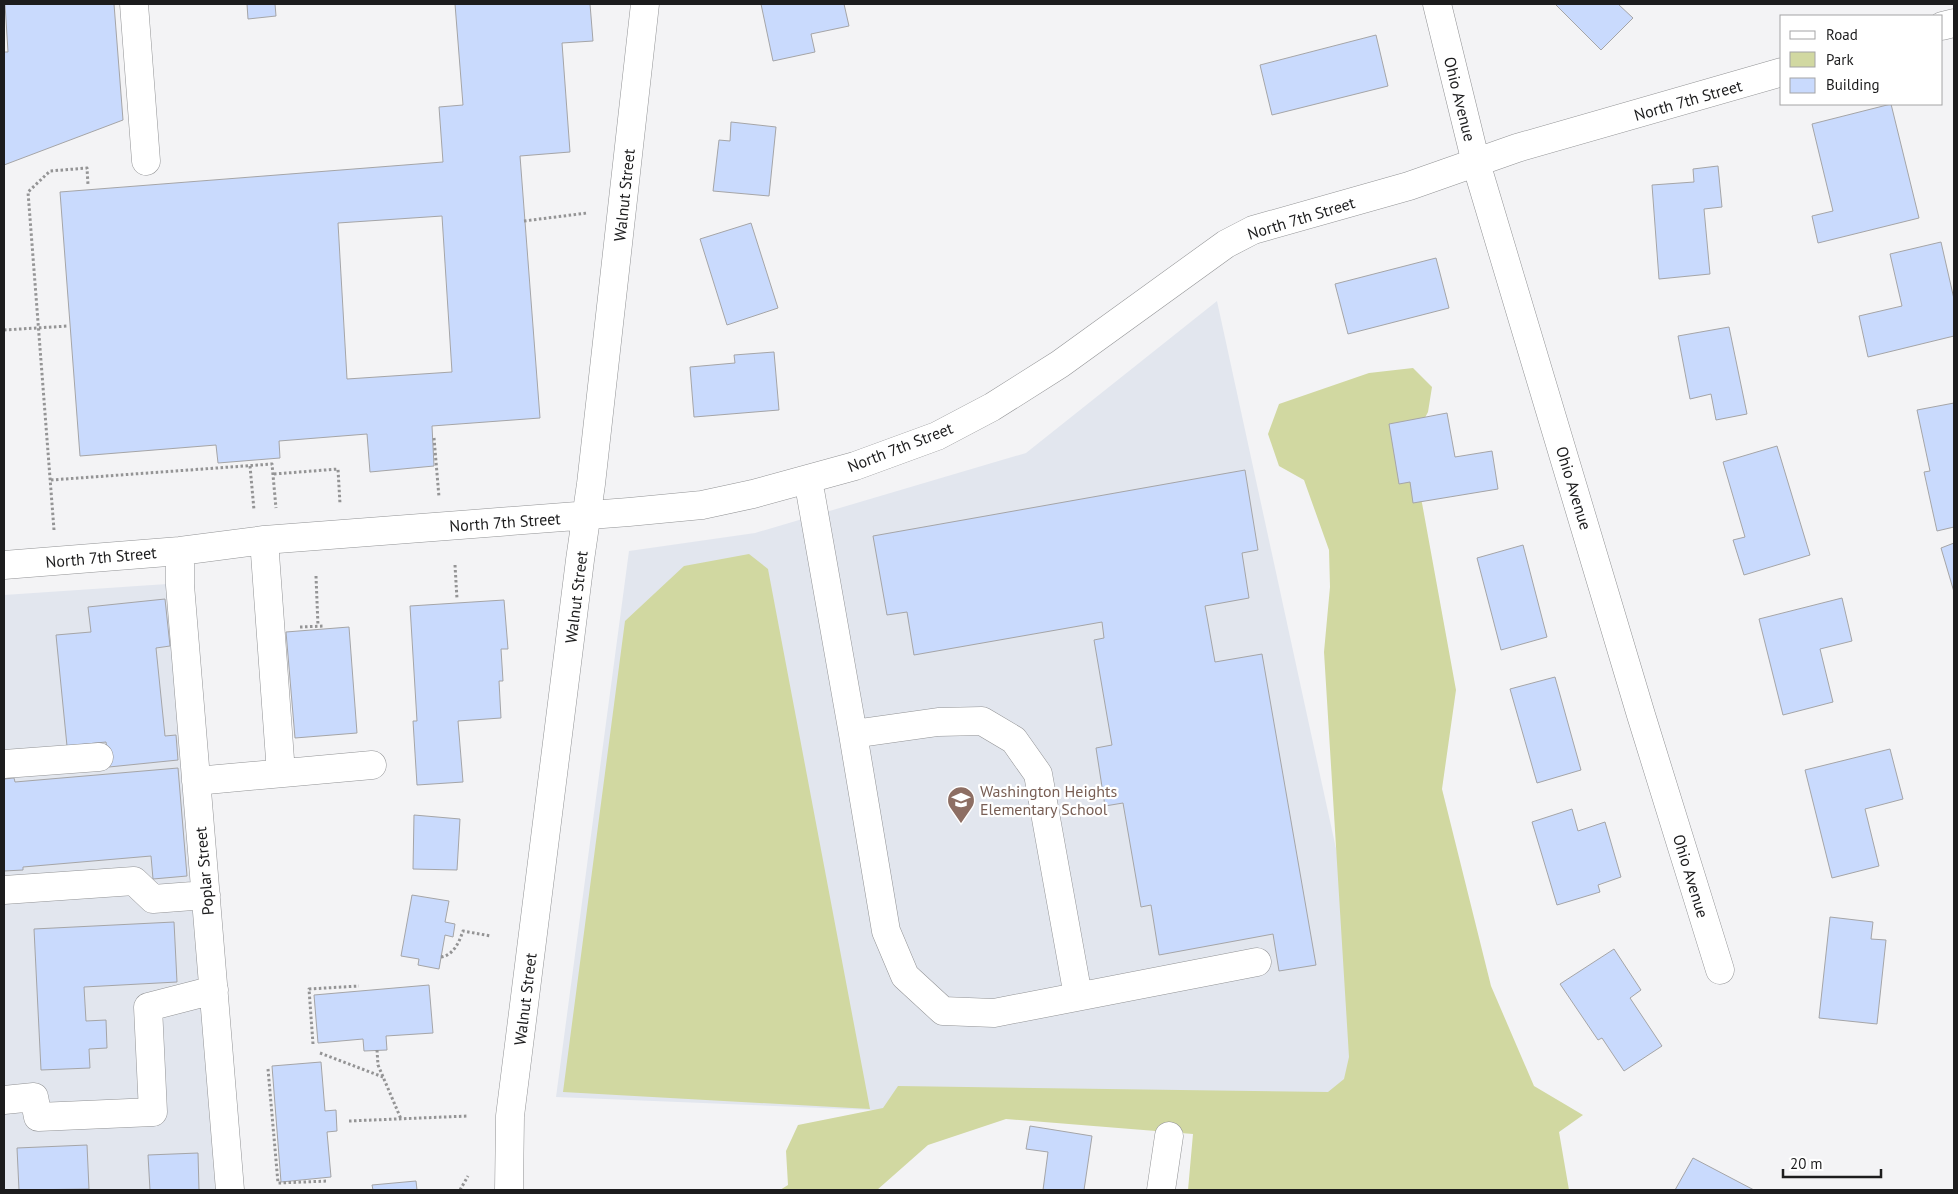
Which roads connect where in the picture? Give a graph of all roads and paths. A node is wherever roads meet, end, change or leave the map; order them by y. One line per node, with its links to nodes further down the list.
1 (134, 4): 5 (street)
2 (645, 4): 22 (street, Walnut Street)
3 (1437, 4): 6 (street, Ohio Avenue)
4 (1780, 73): 6 (street, North 7th Street)
5 (146, 161)
6 (1476, 163): 16 (street, North 7th Street); 44 (street, Ohio Avenue)
7 (88, 184): 11 (path)
8 (587, 212): 9 (path)
9 (524, 220)
10 (68, 326): 11 (path)
11 (39, 328): 12 (path); 17 (path)
12 (4, 330)
13 (434, 438): 18 (path)
14 (250, 466): 15 (path); 17 (path); 21 (path)
15 (274, 474): 19 (path); 20 (path)
16 (808, 479): 22 (street, North 7th Street); 33 (street)
17 (51, 480): 23 (path)
18 (440, 499)
19 (340, 507)
20 (276, 512)
21 (254, 513)
22 (587, 516): 24 (street, North 7th Street); 62 (street, Walnut Street)
23 (54, 530)
24 (264, 540): 25 (street, North 7th Street); 37 (street)
25 (180, 551): 27 (street, North 7th Street); 38 (street, Poplar Street)
26 (455, 565): 29 (path)
27 (4, 566)
28 (316, 576): 30 (path)
29 (457, 599)
30 (318, 626): 31 (path); 32 (path)
31 (325, 626)
32 (293, 628)
33 (853, 734): 47 (street); 47 (street)
34 (99, 757): 35 (street)
35 (6, 764)
36 (372, 765): 37 (street)
37 (281, 773): 38 (street)
38 (196, 781): 40 (street, Poplar Street)
39 (4, 890): 40 (street)
40 (206, 895): 46 (street, Poplar Street)
41 (491, 936): 42 (path)
42 (441, 957)
43 (1257, 962): 47 (street)
44 (1720, 970)
45 (359, 986): 48 (path)
46 (214, 990): 53 (street); 60 (street, Poplar Street)
47 (1078, 996)
48 (313, 1044)
49 (377, 1050): 52 (path)
50 (320, 1053): 52 (path)
51 (268, 1069): 59 (path)
52 (383, 1078): 55 (path)
53 (4, 1100)
54 (468, 1116): 55 (path)
55 (401, 1119): 56 (path)
56 (349, 1121)
57 (1169, 1136): 63 (street)
58 (468, 1176): 61 (path)
59 (328, 1181)
60 (230, 1190)
61 (460, 1190)
62 (510, 1190)
63 (1161, 1190)

